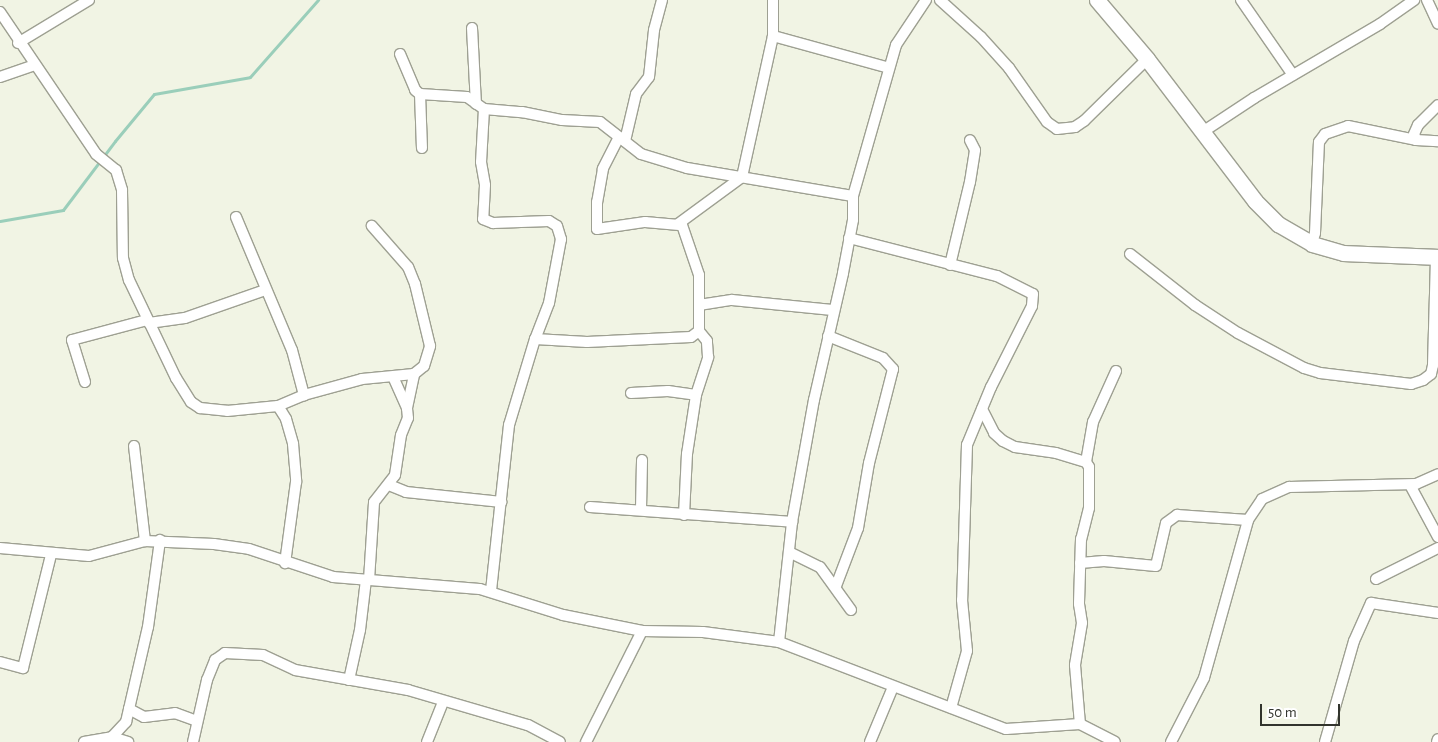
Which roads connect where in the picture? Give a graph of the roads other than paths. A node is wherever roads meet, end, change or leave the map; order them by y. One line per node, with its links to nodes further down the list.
1 (89, 0): 14 (street)
2 (662, 0): 25 (street)
3 (773, 0): 13 (street)
4 (926, 0): 18 (street)
5 (940, 0): 16 (street)
6 (1241, 0): 19 (street)
7 (1414, 0): 19 (street)
8 (1427, 0): 11 (street)
9 (1105, 3): 16 (street)
10 (0, 12): 14 (street)
11 (1438, 24)
12 (472, 28): 23 (street)
13 (773, 36): 18 (street); 30 (street)
14 (18, 43): 17 (street)
15 (400, 54): 21 (street)
16 (1147, 59): 24 (street)
17 (34, 65): 20 (street); 43 (street)
18 (889, 68): 31 (street)
19 (1293, 75): 24 (street)
20 (0, 77)
21 (420, 94): 23 (street); 29 (street)
22 (1438, 105): 27 (street)
23 (480, 106): 25 (street); 46 (street)
24 (1201, 133): 36 (street)
25 (622, 139): 30 (street); 33 (street)
26 (970, 140): 39 (street)
27 (1416, 140): 28 (street); 36 (street)
28 (1438, 142)
29 (422, 148)
30 (742, 177): 31 (street); 33 (street)
31 (853, 196): 35 (street)
32 (236, 217): 40 (street)
33 (678, 224): 41 (street)
34 (372, 226): 48 (street)
35 (848, 238): 39 (street); 42 (street)
36 (1312, 244): 38 (street)
37 (1130, 254): 38 (street)
38 (1437, 258)
39 (950, 265): 56 (street)
40 (265, 290): 43 (street); 52 (street)
41 (699, 305): 42 (street); 44 (street)
42 (833, 310): 45 (street)
43 (148, 321): 50 (street); 54 (street)
44 (699, 332): 46 (street); 53 (street)
45 (828, 336): 70 (street); 82 (street)
46 (534, 339): 65 (street)
47 (1116, 371): 61 (street)
48 (414, 374): 49 (street); 55 (street)
49 (393, 377): 52 (street); 55 (street)
50 (85, 382)
51 (631, 393): 53 (street)
52 (304, 395): 54 (street)
53 (696, 395): 68 (street)
54 (278, 406): 78 (street)
55 (407, 408): 63 (street)
56 (982, 409): 57 (street); 58 (street)
57 (972, 431): 58 (street); 92 (street)
58 (994, 433): 61 (street)
59 (134, 446): 72 (street)
60 (642, 460): 67 (street)
61 (1086, 462): 79 (street)
62 (1438, 474): 64 (street)
63 (389, 485): 65 (street); 81 (street)
64 (1410, 485): 69 (street); 71 (street)
65 (501, 502): 83 (street)
66 (590, 507): 67 (street)
67 (641, 509): 68 (street)
68 (684, 515): 70 (street)
69 (1248, 520): 79 (street); 105 (street)
70 (792, 522): 76 (street)
71 (1438, 537)
72 (145, 540): 73 (street); 77 (street)
73 (160, 540): 78 (street); 93 (street)
74 (0, 548): 77 (street)
75 (1438, 548): 80 (street)
76 (789, 552): 82 (street); 87 (street)
77 (51, 555): 88 (street)
78 (285, 563): 81 (street)
79 (1080, 563): 95 (street)
80 (1376, 579)
81 (367, 580): 83 (street); 89 (street)
82 (836, 586): 84 (street)
83 (491, 591): 86 (street)
84 (851, 610)
85 (1438, 613): 106 (street)
86 (642, 631): 87 (street); 102 (street)
87 (779, 642): 90 (street)
88 (0, 662)
89 (349, 680): 91 (street); 94 (street)
90 (893, 687): 92 (street); 103 (street)
91 (443, 702): 100 (street); 101 (street)
92 (951, 708): 95 (street)
93 (129, 710): 94 (street); 96 (street)
94 (197, 721): 99 (street)
95 (1080, 724): 104 (street)
96 (112, 737): 97 (street); 98 (street)
97 (84, 742)
98 (128, 742)
99 (193, 742)
100 (427, 742)
101 (560, 742)
102 (586, 742)
103 (870, 742)
104 (1115, 742)
105 (1171, 742)
106 (1325, 742)

